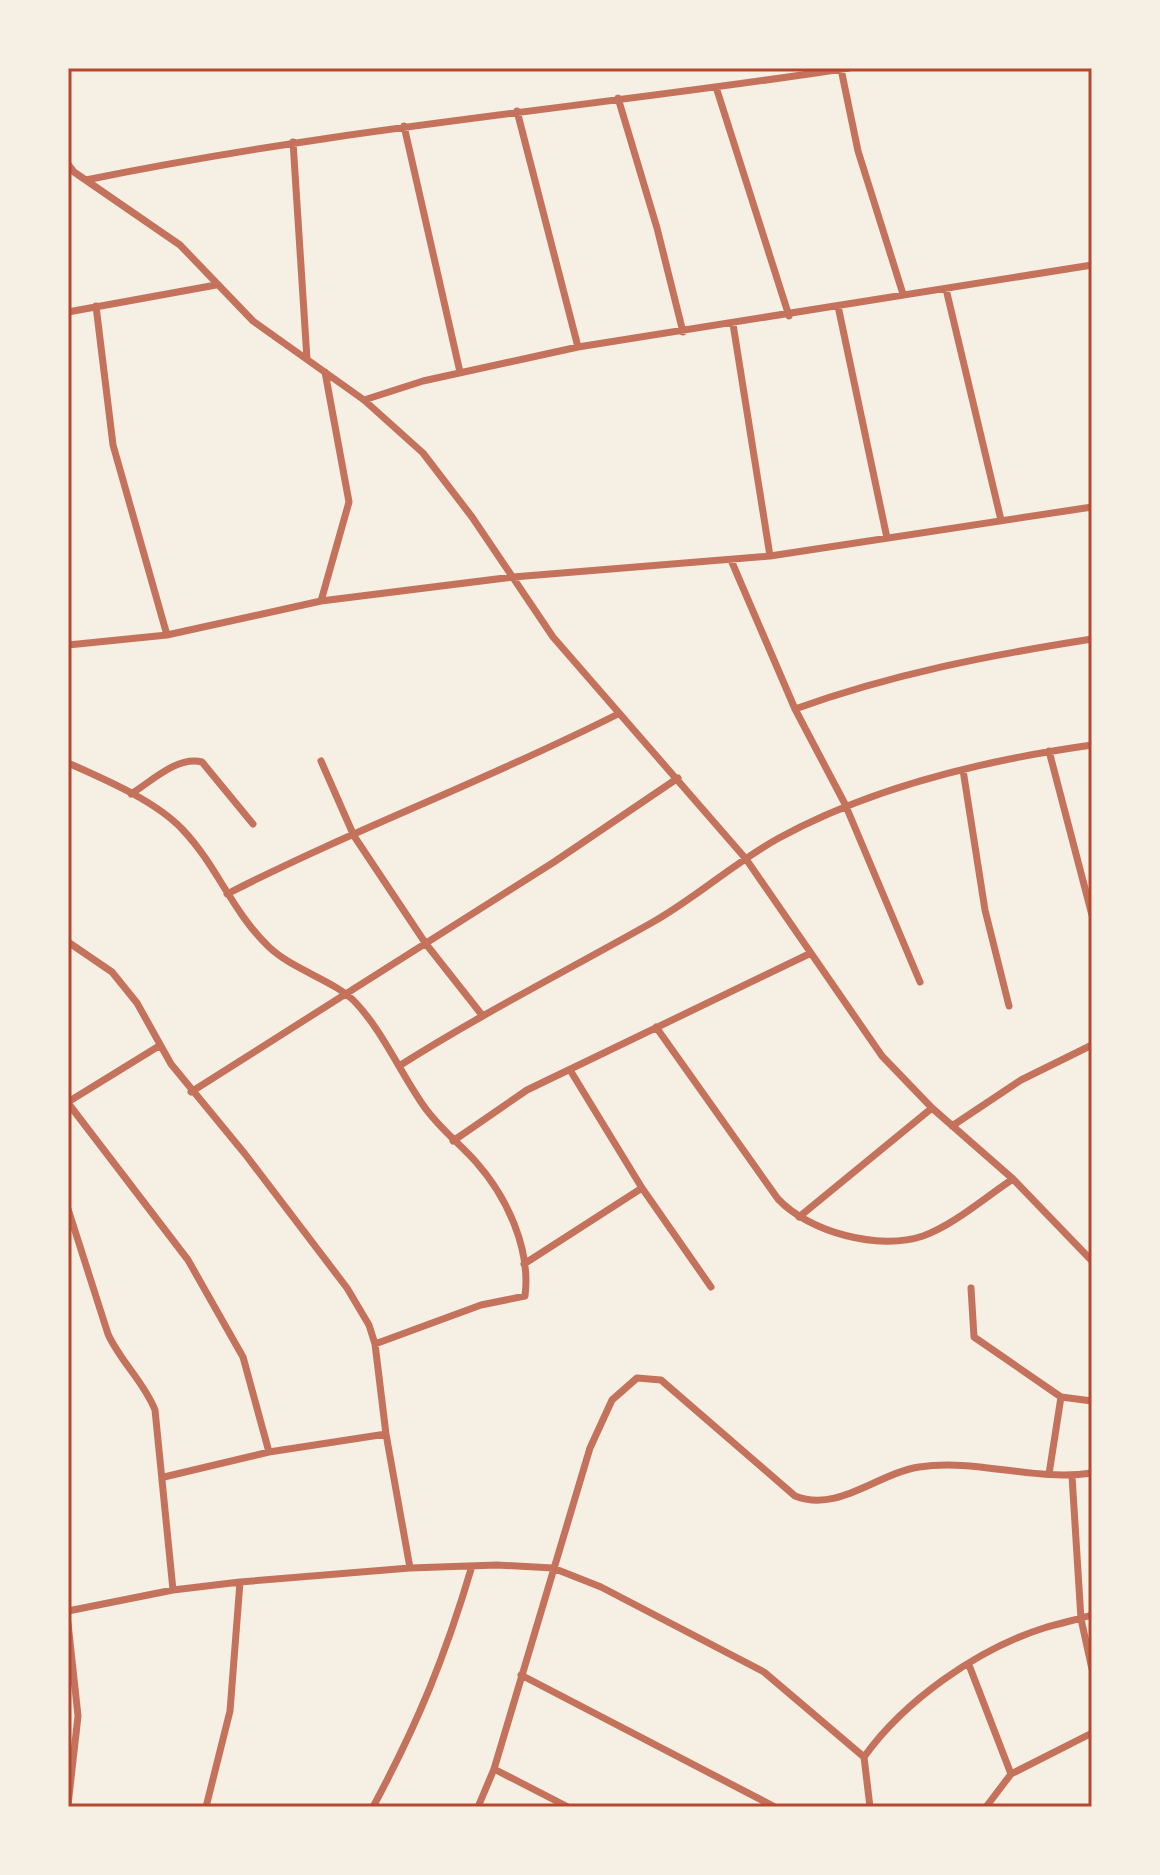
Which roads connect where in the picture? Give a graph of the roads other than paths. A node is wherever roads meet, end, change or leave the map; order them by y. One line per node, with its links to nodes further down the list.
1 (845, 69): 2 (street); 14 (street)
2 (811, 71): 3 (street)
3 (716, 87): 4 (street); 18 (street)
4 (618, 98): 5 (street); 20 (street)
5 (517, 111): 6 (street); 21 (street)
6 (404, 126): 7 (street); 24 (street)
7 (293, 142): 10 (street); 22 (street)
8 (68, 164): 9 (street)
9 (71, 173): 10 (street)
10 (86, 180): 12 (street)
11 (1092, 265): 13 (street)
12 (216, 285): 15 (street); 22 (street)
13 (946, 289): 14 (street); 27 (street)
14 (903, 294): 16 (street)
15 (96, 306): 17 (street); 34 (street)
16 (838, 306): 18 (street); 28 (street)
17 (68, 312)
18 (789, 316): 19 (street)
19 (733, 324): 20 (street); 29 (street)
20 (683, 332): 21 (street)
21 (578, 347): 24 (street)
22 (307, 359): 23 (street)
23 (325, 372): 25 (street); 32 (street)
24 (460, 372): 25 (street)
25 (364, 400): 31 (street)
26 (1092, 507): 27 (street)
27 (1001, 520): 28 (street)
28 (887, 538): 29 (street)
29 (770, 556): 30 (street)
30 (731, 560): 31 (street); 37 (street)
31 (513, 577): 32 (street); 38 (street)
32 (321, 601): 34 (street)
33 (68, 634): 36 (street)
34 (167, 635): 36 (street)
35 (1092, 639): 37 (street)
36 (71, 646)
37 (795, 709): 46 (street)
38 (618, 714): 44 (street); 48 (street)
39 (1092, 745): 40 (street)
40 (1049, 751): 43 (street); 51 (street)
41 (321, 761): 48 (street)
42 (68, 763): 45 (street)
43 (963, 770): 46 (street); 57 (street)
44 (678, 778): 49 (street); 53 (street)
45 (131, 794): 47 (street); 50 (street)
46 (845, 804): 49 (street); 55 (street)
47 (253, 824)
48 (354, 836): 50 (street); 53 (street)
49 (746, 859): 54 (street); 58 (street)
50 (227, 894): 56 (street)
51 (1092, 915)
52 (68, 942): 61 (street)
53 (426, 944): 56 (street); 58 (street)
54 (809, 954): 59 (street); 66 (street)
55 (920, 982)
56 (344, 993): 62 (street); 64 (street)
57 (1009, 1006)
58 (482, 1015): 62 (street)
59 (656, 1027): 63 (street); 72 (street)
60 (1092, 1045): 67 (street)
61 (159, 1046): 64 (street); 65 (street)
62 (399, 1066): 68 (street)
63 (570, 1070): 68 (street); 70 (street)
64 (191, 1092): 77 (street)
65 (68, 1103): 81 (street)
66 (932, 1108): 67 (street); 72 (street)
67 (952, 1126): 69 (street)
68 (453, 1141): 74 (street)
69 (1013, 1179): 72 (street); 73 (street)
70 (642, 1188): 74 (street); 75 (street)
71 (68, 1209): 85 (street)
72 (799, 1217)
73 (1092, 1261)
74 (524, 1264): 77 (street)
75 (711, 1287)
76 (971, 1288): 78 (street)
77 (375, 1344): 80 (street)
78 (1061, 1397): 79 (street); 83 (street)
79 (1092, 1401)
80 (386, 1434): 81 (street); 87 (street)
81 (269, 1452): 85 (street)
82 (1092, 1473): 84 (street)
83 (1049, 1474): 84 (street); 88 (street)
84 (1072, 1476): 93 (street)
85 (164, 1477): 90 (street)
86 (472, 1566): 87 (street); 88 (street); 104 (street)
87 (410, 1568): 89 (street)
88 (553, 1568): 97 (street); 99 (street)
89 (240, 1582): 90 (street); 103 (street)
90 (173, 1590): 91 (street)
91 (68, 1611)
92 (1092, 1615): 93 (street)
93 (1081, 1619): 95 (street); 96 (street)
94 (68, 1623): 102 (street)
95 (969, 1665): 99 (street); 101 (street)
96 (1092, 1669)
97 (521, 1675): 100 (street); 107 (street)
98 (1092, 1733): 101 (street)
99 (864, 1757): 108 (street)
100 (494, 1769): 105 (street); 106 (street)
101 (1011, 1774): 109 (street)
102 (68, 1805)
103 (206, 1807)
104 (373, 1807)
105 (478, 1807)
106 (568, 1807)
107 (775, 1807)
108 (870, 1807)
109 (986, 1807)

